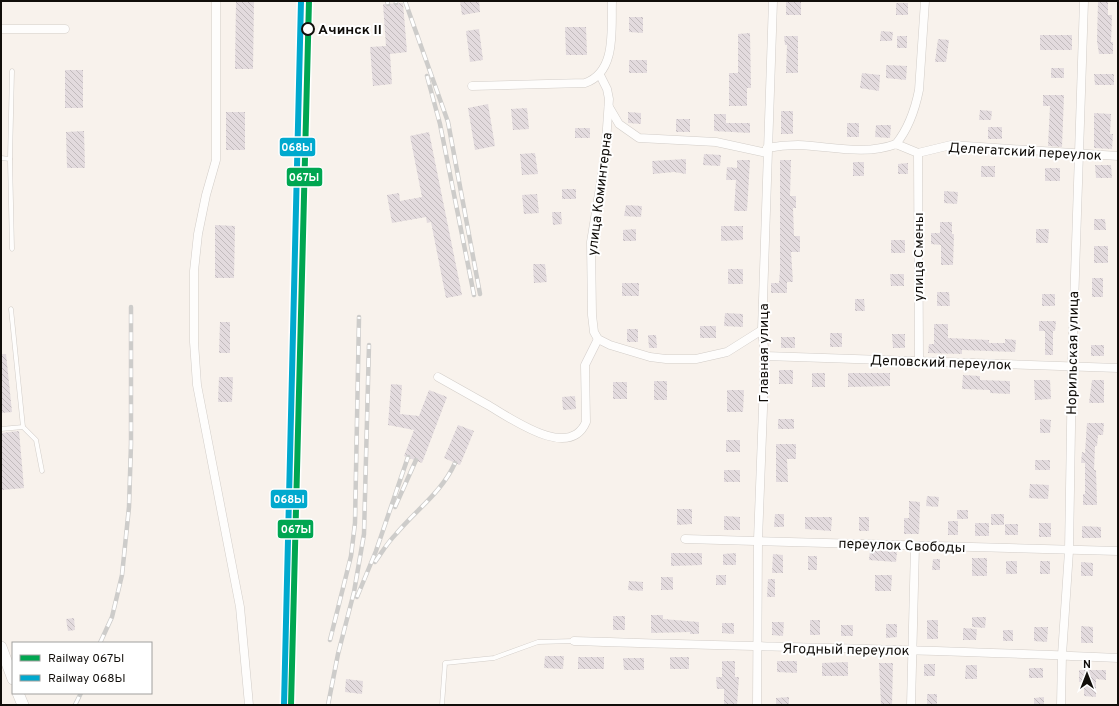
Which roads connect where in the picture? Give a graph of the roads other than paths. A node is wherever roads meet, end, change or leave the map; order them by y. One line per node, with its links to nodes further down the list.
1 (216, 1): 45 (street)
2 (612, 1): 9 (street)
3 (773, 1): 13 (street, Главная улица)
4 (925, 1): 12 (street)
5 (1084, 1): 15 (street, Норильская улица)
6 (1, 29): 7 (street)
7 (65, 29)
8 (12, 72): 18 (lane)
9 (600, 75): 10 (street); 11 (street, улица Коминтерна)
10 (472, 86)
11 (609, 107): 13 (street); 22 (street, улица Коминтерна)
12 (896, 144): 13 (street); 14 (street)
13 (767, 151): 21 (street, Главная улица)
14 (918, 153): 15 (street, Делегатский переулок); 24 (street, улица Смены)
15 (1078, 154): 16 (street, Делегатский переулок); 25 (street, Норильская улица)
16 (1118, 156)
17 (1, 158): 18 (lane)
18 (10, 158): 19 (lane)
19 (12, 249)
20 (11, 309): 28 (lane)
21 (762, 330): 22 (street); 23 (street, Главная улица)
22 (598, 339): 27 (street)
23 (765, 356): 24 (street, Деповский переулок); 32 (street, Главная улица)
24 (918, 362): 25 (street, Деповский переулок)
25 (1072, 366): 26 (street, Деповский переулок); 34 (street, Норильская улица)
26 (1118, 368)
27 (438, 377)
28 (23, 426): 29 (lane); 30 (lane)
29 (1, 429)
30 (42, 471)
31 (685, 539): 32 (street, переулок Свободы)
32 (758, 540): 33 (street, переулок Свободы); 38 (street, Главная улица)
33 (915, 546): 34 (street, переулок Свободы); 39 (street)
34 (1069, 551): 35 (street, переулок Свободы); 40 (street, Норильская улица)
35 (1118, 551)
36 (574, 641): 38 (street, Ягодный переулок); 46 (lane)
37 (1, 647): 42 (main road)
38 (757, 648): 39 (street, Ягодный переулок); 47 (street, Главная улица)
39 (912, 650): 40 (street, Ягодный переулок); 48 (street)
40 (1062, 655): 41 (street, Ягодный переулок); 49 (street, Норильская улица)
41 (1118, 658)
42 (12, 676)
43 (18, 694): 44 (main road)
44 (23, 705)
45 (250, 705)
46 (442, 705)
47 (757, 705)
48 (910, 705)
49 (1061, 705)

